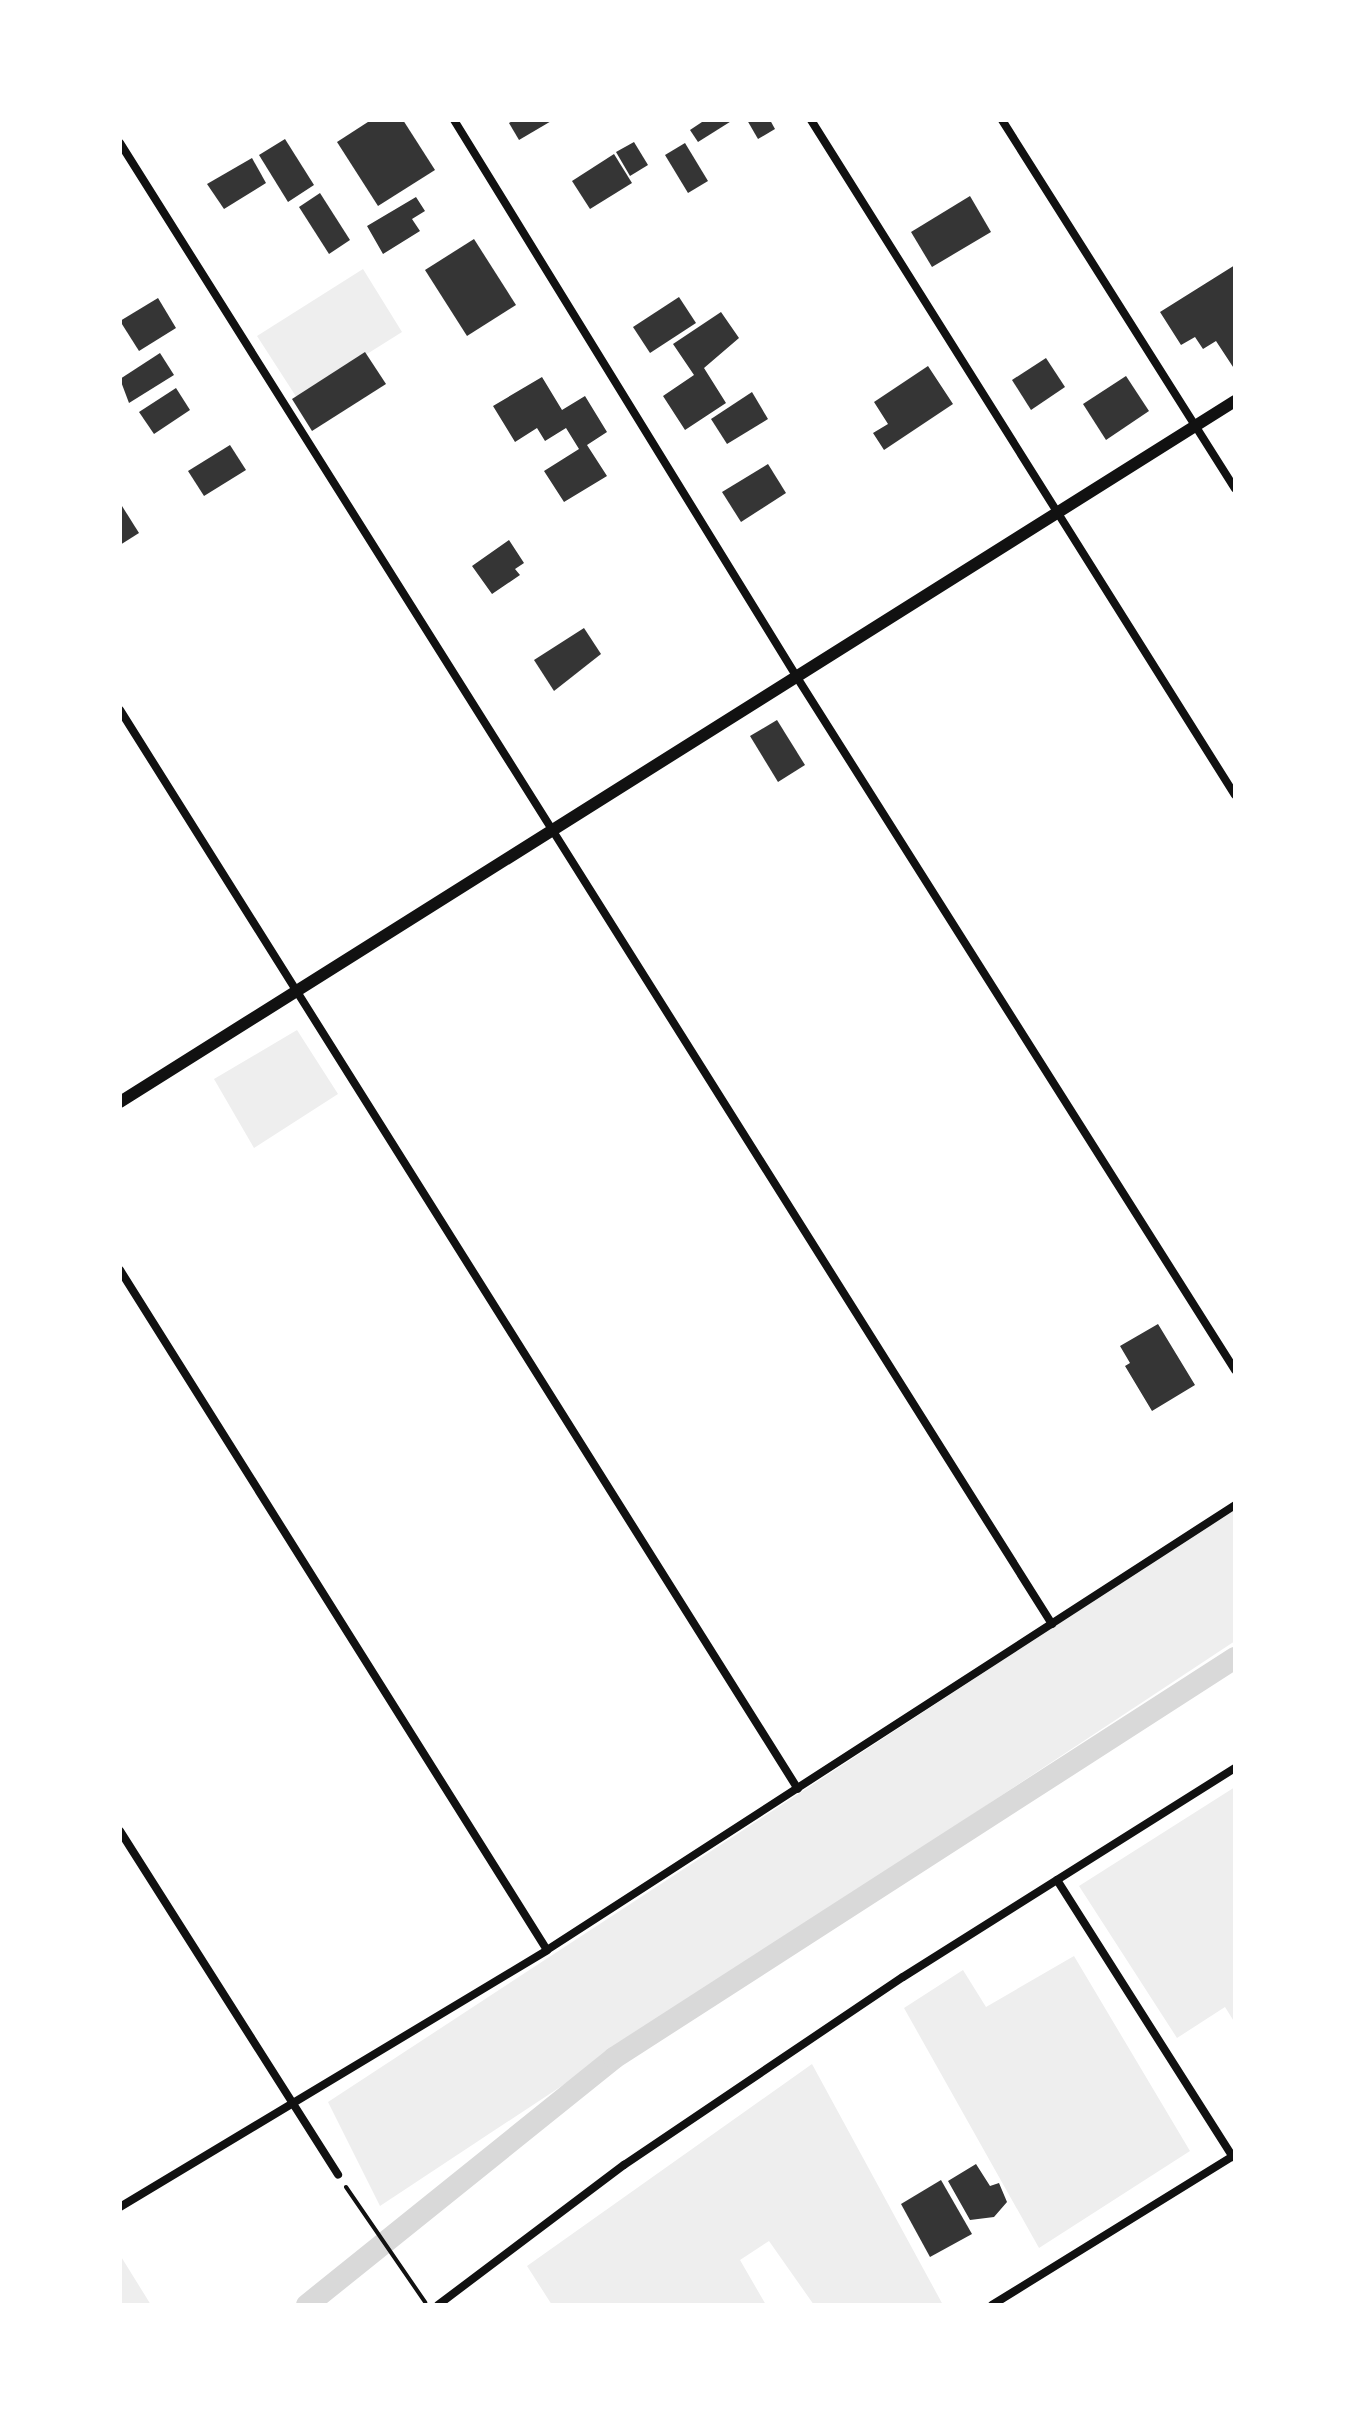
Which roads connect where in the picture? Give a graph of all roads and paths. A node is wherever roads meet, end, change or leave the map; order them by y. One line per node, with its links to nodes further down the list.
1 (454, 120): 9 (street)
2 (811, 120): 8 (street)
3 (1002, 120): 6 (street)
4 (120, 143): 12 (street)
5 (1235, 401): 6 (street)
6 (1195, 426): 7 (street); 8 (street)
7 (1235, 488)
8 (1059, 514): 9 (street); 11 (street)
9 (798, 679): 12 (street); 16 (street)
10 (120, 710): 13 (street)
11 (1235, 795)
12 (553, 833): 13 (street); 18 (street)
13 (297, 992): 14 (street); 20 (street)
14 (120, 1102)
15 (120, 1270): 23 (street)
16 (1235, 1370)
17 (1235, 1505): 18 (street)
18 (1052, 1624): 20 (street)
19 (1235, 1768): 22 (street)
20 (798, 1789): 23 (street)
21 (120, 1831): 24 (street)
22 (1057, 1880): 25 (street); 29 (street)
23 (547, 1950): 24 (street)
24 (291, 2105): 26 (street); 27 (street)
25 (1234, 2156): 30 (street)
26 (338, 2175): 28 (path)
27 (120, 2207)
28 (428, 2305)
29 (438, 2305)
30 (992, 2305)

